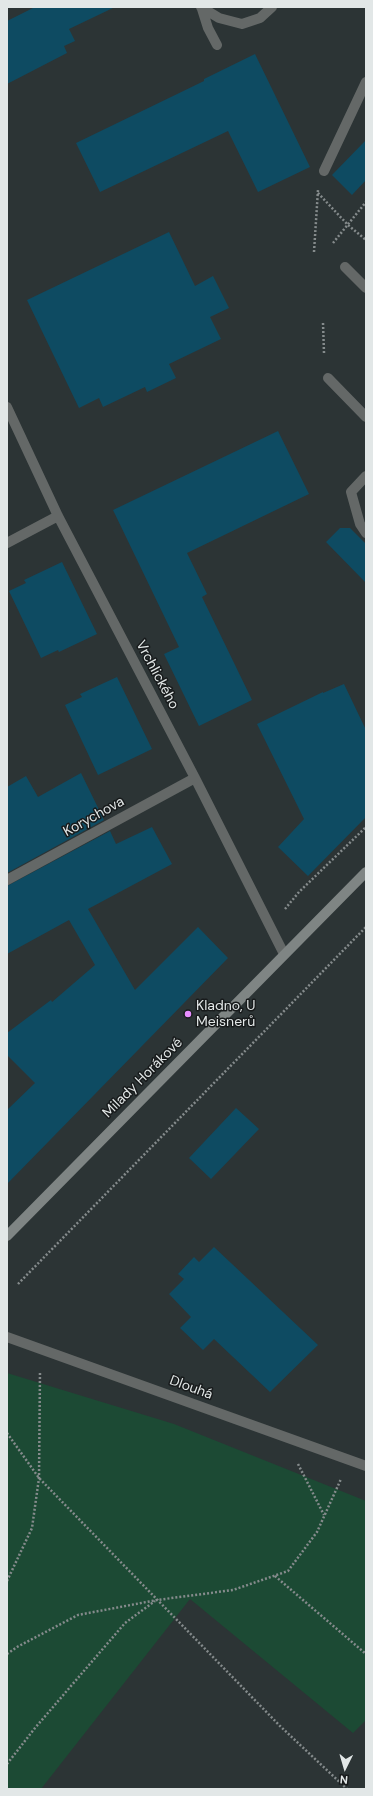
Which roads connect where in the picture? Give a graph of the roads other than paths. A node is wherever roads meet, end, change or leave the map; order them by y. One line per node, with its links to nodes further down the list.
1 (272, 7): 2 (street)
2 (201, 8): 3 (street)
3 (217, 45)
4 (366, 82): 5 (street)
5 (324, 171)
6 (345, 267): 7 (street)
7 (366, 288)
8 (328, 378): 10 (street)
9 (7, 408): 12 (street, Vrchlického)
10 (366, 417)
11 (366, 476): 13 (street)
12 (58, 516): 14 (street); 15 (street, Vrchlického)
13 (366, 533)
14 (7, 543)
15 (195, 778): 17 (street, Korychova); 18 (street, Vrchlického)
16 (366, 872): 18 (main road, Milady Horákové)
17 (7, 880)
18 (284, 954): 19 (main road, Milady Horákové)
19 (7, 1236)
20 (7, 1337): 21 (street, Dlouhá)
21 (366, 1466)

